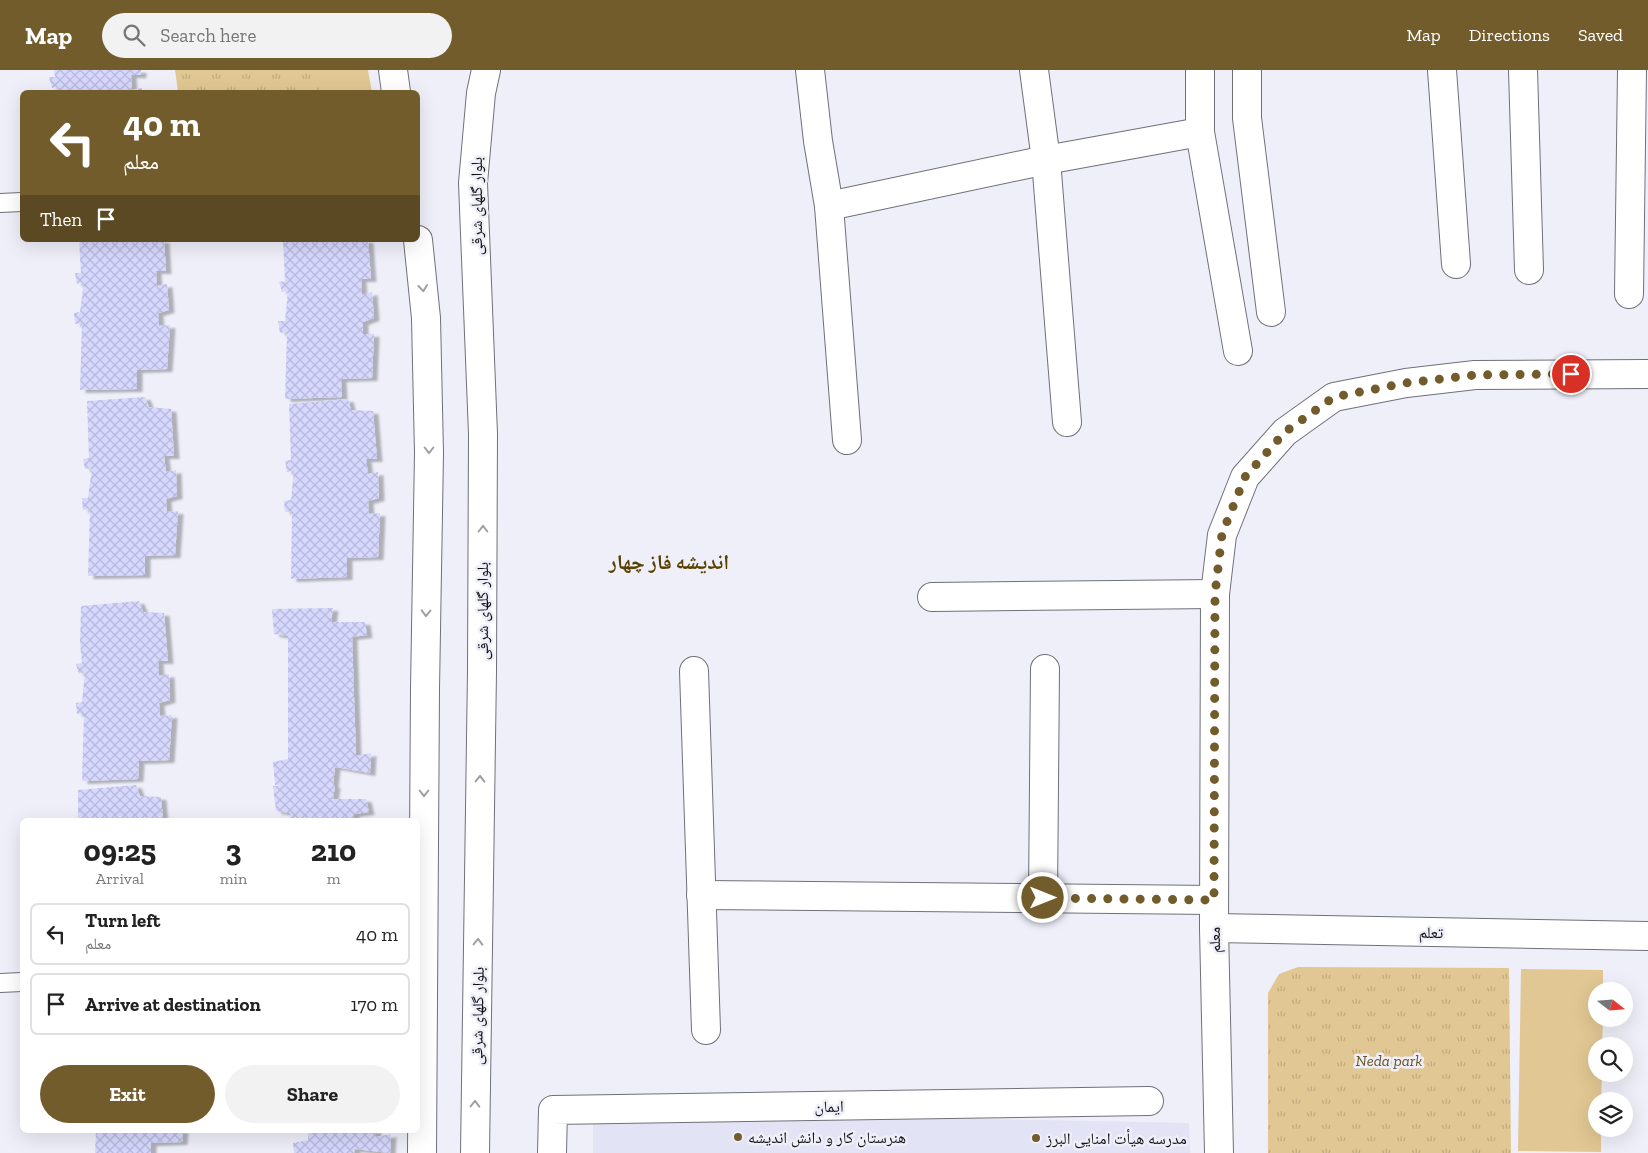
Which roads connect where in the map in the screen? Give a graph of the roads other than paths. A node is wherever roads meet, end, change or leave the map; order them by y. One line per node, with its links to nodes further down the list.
1 (393, 70): 10 (street)
2 (486, 70): 39 (street, بلوار گلهای شرقی, one-way to 2)
3 (810, 70): 15 (street)
4 (1034, 70): 12 (street)
5 (1200, 70): 11 (street)
6 (1247, 70): 20 (street)
7 (1442, 70): 17 (street)
8 (1523, 70): 18 (street)
9 (1632, 70): 19 (street)
10 (396, 90)
11 (1200, 132): 12 (street); 21 (street)
12 (1046, 160): 15 (street); 23 (street)
13 (20, 202): 14 (lane)
14 (0, 203)
15 (829, 206): 24 (street)
16 (418, 242): 38 (street, one-way to 38)
17 (1456, 264)
18 (1529, 270)
19 (1629, 294)
20 (1271, 312)
21 (1238, 351)
22 (1648, 374): 25 (street, معلم)
23 (1066, 422)
24 (847, 440)
25 (1215, 594): 26 (street); 31 (street, معلم)
26 (932, 598)
27 (1045, 669): 30 (street)
28 (694, 670): 29 (street)
29 (701, 895): 30 (street); 36 (street)
30 (1043, 898): 31 (street)
31 (1214, 900): 32 (street, معلم)
32 (1214, 928): 33 (street, تعلم); 41 (street, معلم)
33 (1648, 936)
34 (20, 982): 35 (lane)
35 (0, 983)
36 (706, 1030)
37 (1149, 1101): 40 (street, ایمان)
38 (422, 1153)
39 (475, 1153)
40 (552, 1153)
41 (1219, 1153)

